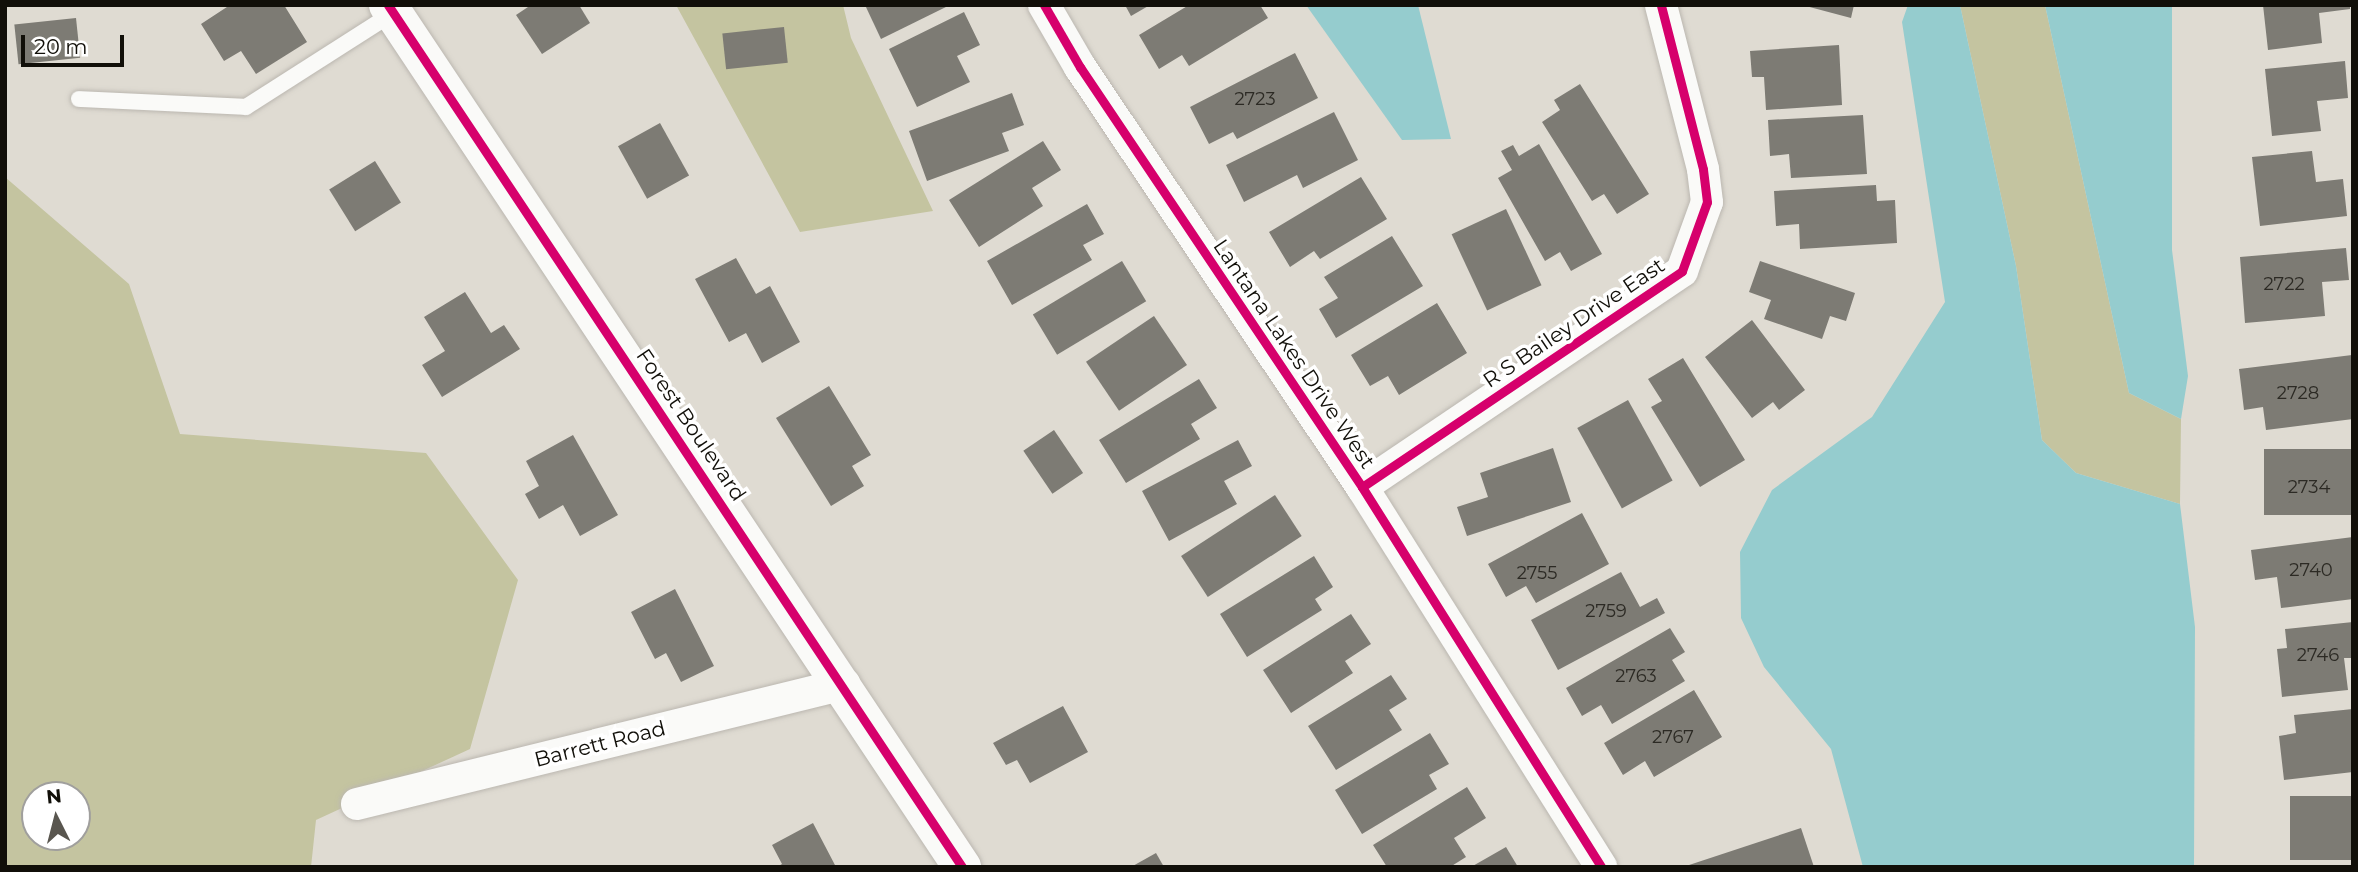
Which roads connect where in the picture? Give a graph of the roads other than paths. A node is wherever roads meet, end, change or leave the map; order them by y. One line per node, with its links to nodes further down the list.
1 (1044, 5): 5 (street, Lantana Lakes Drive West)
2 (1661, 5): 5 (street, R S Bailey Drive East)
3 (390, 9): 4 (lane); 6 (street, Forest Boulevard)
4 (79, 99)
5 (1363, 487): 9 (street, Lantana Lakes Drive West)
6 (844, 684): 7 (street, Barrett Road); 8 (street, Forest Boulevard)
7 (357, 804)
8 (962, 867)
9 (1601, 867)

